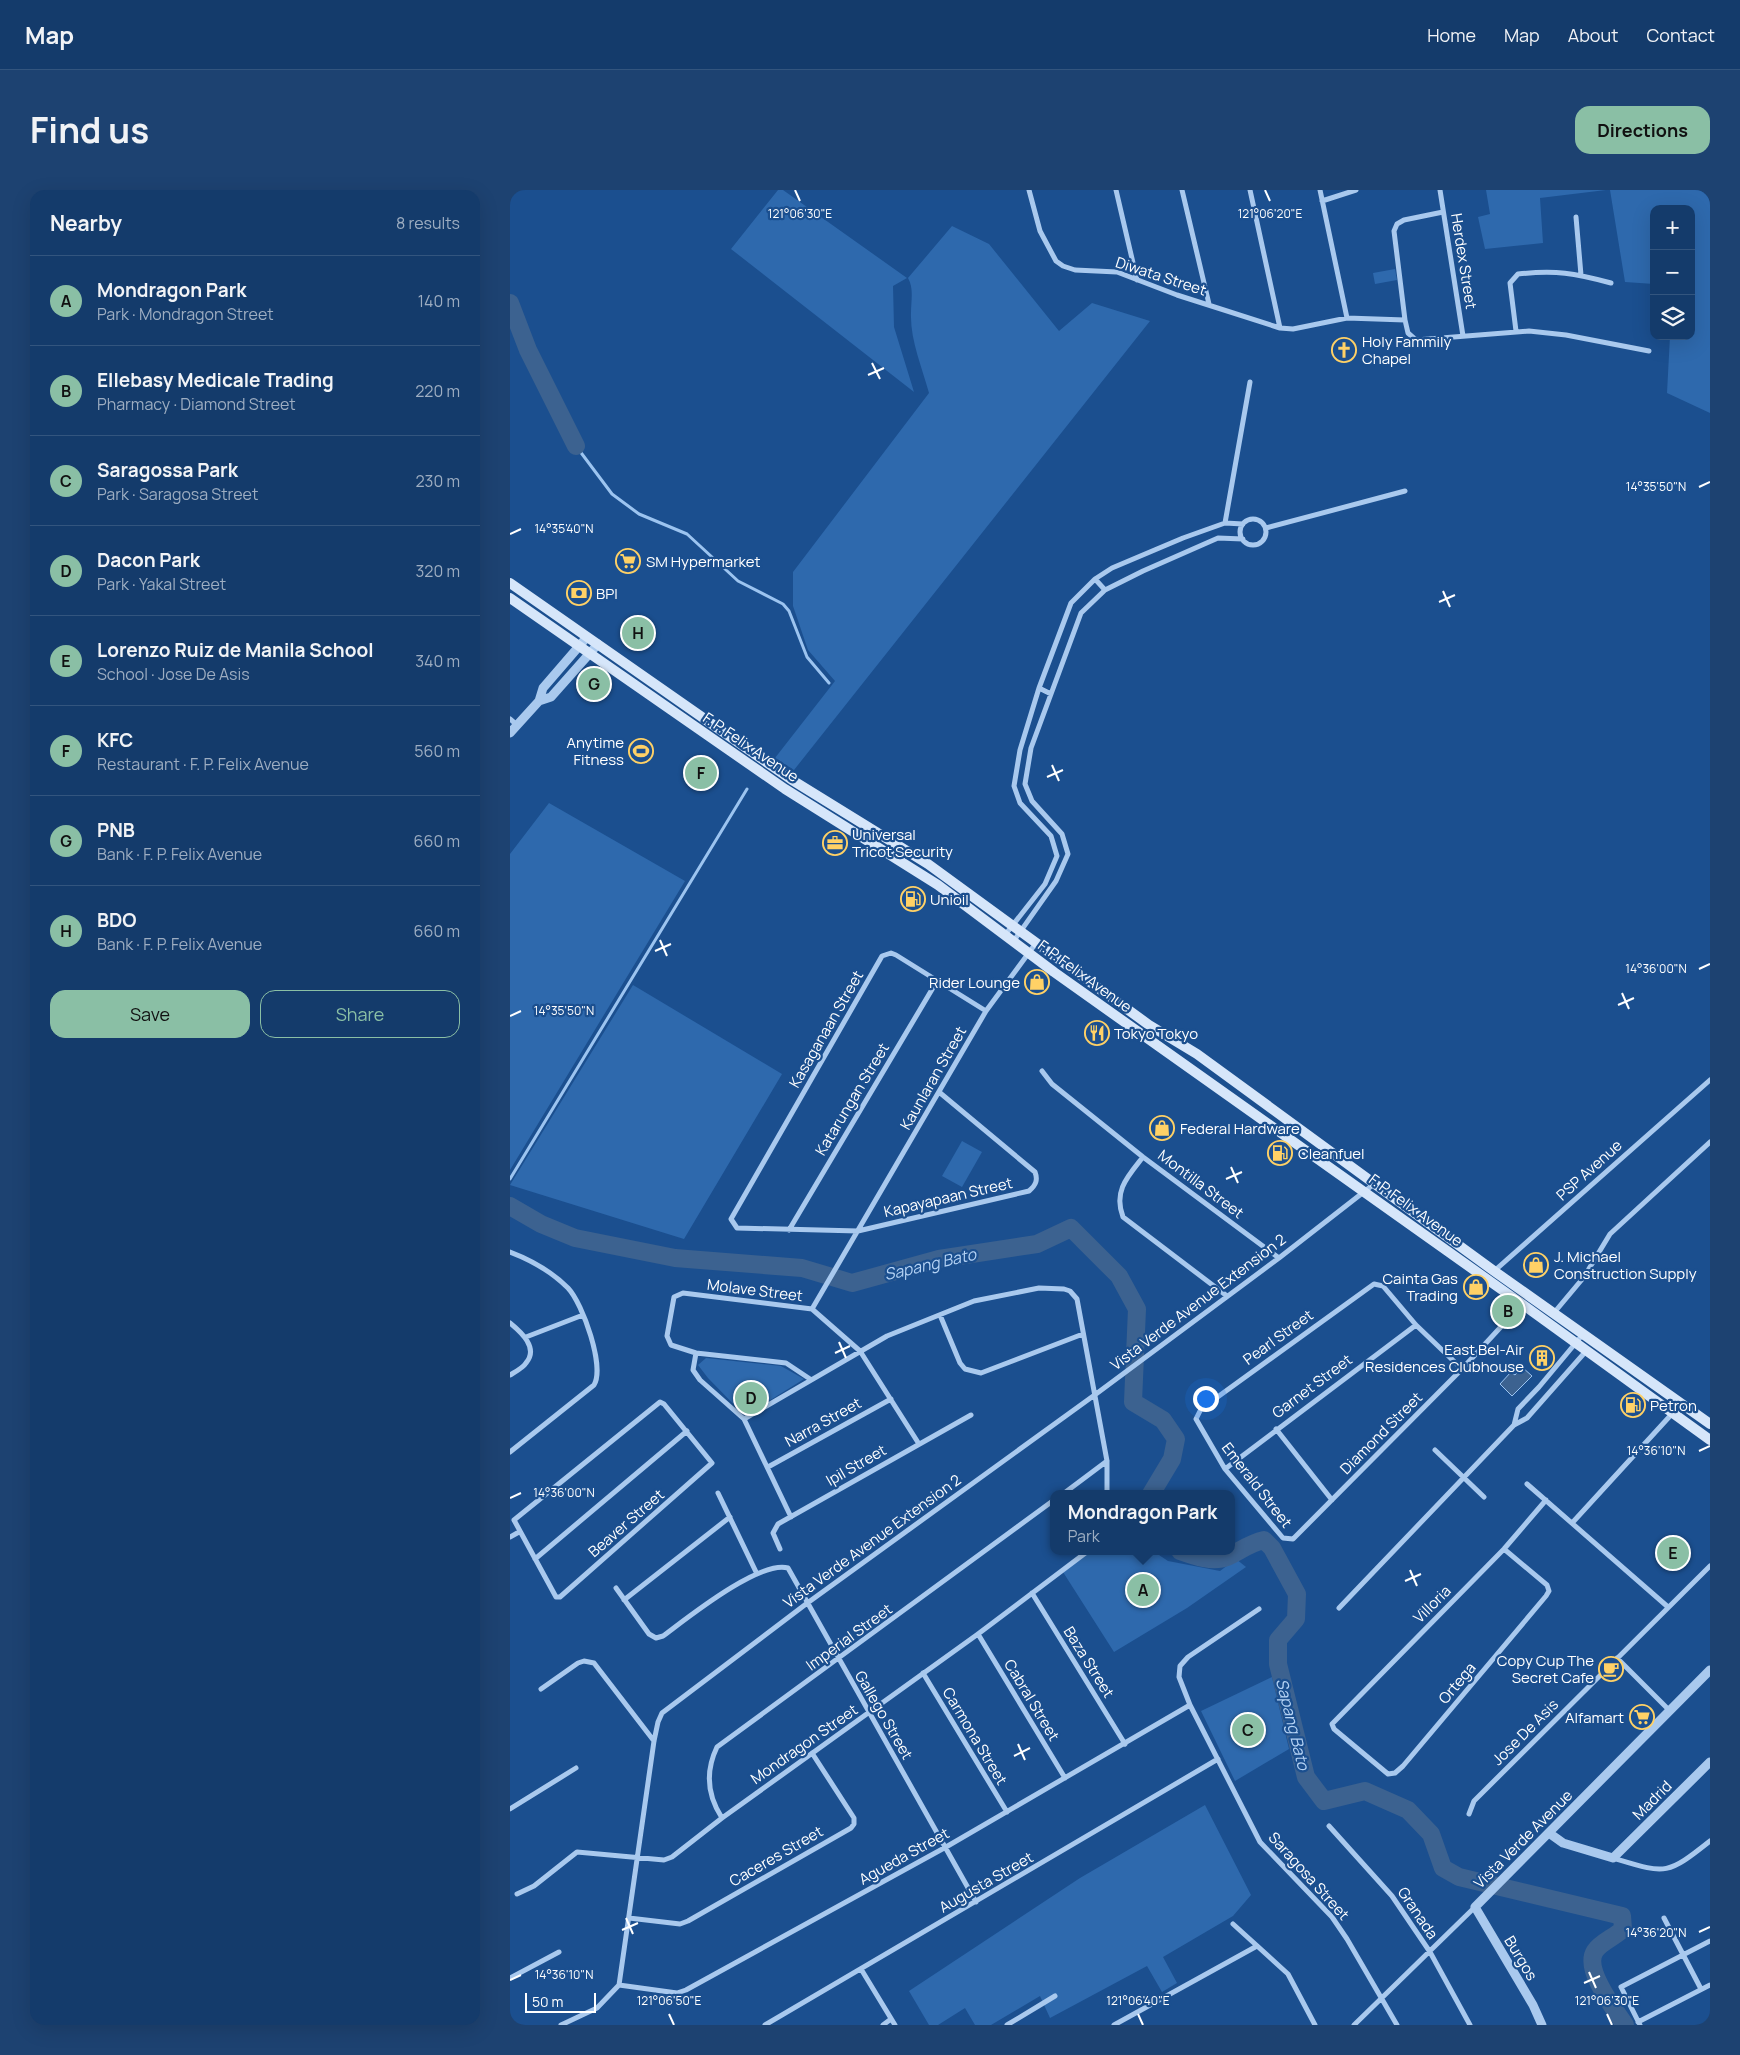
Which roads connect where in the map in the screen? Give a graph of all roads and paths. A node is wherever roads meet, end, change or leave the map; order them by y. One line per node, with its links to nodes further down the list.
1 (1028, 190): 12 (street, Diwata Street)
2 (1116, 190): 12 (street)
3 (1182, 190): 14 (street)
4 (1250, 190): 17 (street)
5 (1320, 190): 8 (street)
6 (1356, 190): 8 (street)
7 (1440, 190): 9 (street, Herdex Street)
8 (1322, 201): 15 (street)
9 (1443, 212): 16 (street); 19 (street, Herdex Street)
10 (1576, 217): 11 (street)
11 (1581, 274): 13 (street); 18 (street)
12 (1136, 280): 14 (street, Diwata Street)
13 (1611, 283)
14 (1210, 304): 17 (street, Diwata Street)
15 (1347, 318): 16 (street); 17 (street)
16 (1405, 320): 19 (street)
17 (1280, 328)
18 (1516, 331): 19 (street); 20 (street)
19 (1463, 336)
20 (1649, 351)
21 (1250, 382): 23 (street)
22 (1405, 491): 25 (street)
23 (1224, 523): 24 (street); 27 (street)
24 (1243, 524): 25 (street); 26 (street)
25 (1266, 528): 26 (street)
26 (1242, 539): 29 (street)
27 (1095, 579): 29 (street); 37 (street)
28 (510, 583): 31 (main road, F. P. Felix Avenue)
29 (1105, 590): 38 (street)
30 (510, 598): 33 (main road, F. P. Felix Avenue)
31 (587, 636): 32 (main road, F. P. Felix Avenue); 33 (street)
32 (598, 644): 34 (street); 42 (main road, F. P. Felix Avenue)
33 (579, 646): 34 (main road, F. P. Felix Avenue); 35 (street)
34 (589, 653): 36 (street); 43 (main road, F. P. Felix Avenue)
35 (566, 662): 36 (street); 39 (street)
36 (575, 669): 39 (street)
37 (1039, 688): 38 (street); 42 (street)
38 (1051, 694): 42 (street)
39 (539, 701): 40 (street)
40 (513, 722): 41 (street)
41 (510, 733)
42 (1017, 928): 43 (street); 44 (street); 45 (main road, F. P. Felix Avenue)
43 (1004, 935): 44 (main road, F. P. Felix Avenue)
44 (1013, 942): 46 (main road, F. P. Felix Avenue)
45 (1036, 943): 46 (street, Kaunlaran Street); 54 (main road, F. P. Felix Avenue)
46 (1029, 954): 48 (street, Kaunlaran Street); 55 (main road, F. P. Felix Avenue)
47 (937, 981): 48 (street, Kasaganaan Street); 56 (street, Kasaganaan Street); 58 (street, Katarungan Street)
48 (986, 1012): 51 (street, Kaunlaran Street)
49 (1042, 1070): 53 (street, Montilla Street)
50 (1710, 1080): 63 (street, PSP Avenue)
51 (939, 1092): 59 (street, Kaunlaran Street); 59 (street, Kapayapaan Street)
52 (1710, 1142): 69 (street)
53 (1143, 1157): 62 (street, Montilla Street); 66 (street)
54 (1375, 1183): 55 (street, Vista Verde Avenue Extension 2); 57 (main road, F. P. Felix Avenue)
55 (1365, 1192): 60 (main road, F. P. Felix Avenue); 62 (street, Vista Verde Avenue Extension 2)
56 (731, 1219): 58 (street, Kapayapaan Street)
57 (1437, 1229): 60 (main road); 63 (main road, F. P. Felix Avenue)
58 (789, 1230): 59 (street, Kapayapaan Street)
59 (858, 1232): 68 (street, Kaunlaran Street)
60 (1430, 1238): 64 (main road, F. P. Felix Avenue)
61 (510, 1252): 71 (street)
62 (1279, 1258): 66 (street, Vista Verde Avenue Extension 2)
63 (1494, 1271): 64 (street, PSP Avenue); 65 (main road, F. P. Felix Avenue)
64 (1486, 1279): 67 (main road, F. P. Felix Avenue)
65 (1530, 1295): 67 (street, Diamond Street); 69 (main road, F. P. Felix Avenue)
66 (1227, 1296): 85 (street, Vista Verde Avenue Extension 2)
67 (1522, 1304): 72 (main road, F. P. Felix Avenue); 82 (street, Diamond Street)
68 (812, 1310): 80 (street, Molave Street); 81 (street, Molave Street)
69 (1555, 1312): 72 (street); 75 (main road, F. P. Felix Avenue)
70 (940, 1315): 76 (street); 76 (street); 80 (street)
71 (583, 1316): 77 (street); 99 (street)
72 (1546, 1321): 78 (main road, F. P. Felix Avenue)
73 (510, 1323): 77 (street)
74 (1416, 1325): 82 (street); 90 (street, Pearl Street); 94 (street, Garnet Street)
75 (1584, 1333): 78 (street); 87 (main road, F. P. Felix Avenue)
76 (1083, 1334): 85 (street)
77 (526, 1337): 83 (street)
78 (1576, 1342): 79 (main road, F. P. Felix Avenue); 93 (street)
79 (1587, 1350): 89 (main road, F. P. Felix Avenue); 93 (street)
80 (860, 1351): 84 (street); 86 (street, Molave Street)
81 (696, 1353): 84 (street); 91 (street)
82 (1462, 1369): 109 (street, Diamond Street)
83 (510, 1375)
84 (810, 1379): 91 (street)
85 (1096, 1394): 100 (street); 127 (street, Vista Verde Avenue Extension 2)
86 (891, 1399): 97 (street, Molave Street); 101 (street, Narra Street)
87 (1681, 1403): 89 (street); 92 (main road, F. P. Felix Avenue)
88 (971, 1414): 97 (street, Ipil Street)
89 (1673, 1414): 96 (main road, F. P. Felix Avenue); 114 (street)
90 (1196, 1415): 102 (street, Emerald Street)
91 (744, 1419): 101 (street)
92 (1710, 1424)
93 (1514, 1425): 103 (street)
94 (1276, 1429): 102 (street, Garnet Street); 109 (street)
95 (687, 1430): 115 (street, Beaver Street); 121 (street, Beaver Street); 121 (street, Beaver Street)
96 (1710, 1440)
97 (919, 1444): 113 (street, Ipil Street)
98 (1435, 1450): 103 (street)
99 (510, 1452)
100 (1107, 1462): 105 (street); 106 (street)
101 (768, 1467): 113 (street)
102 (1225, 1469): 117 (street, Emerald Street)
103 (1463, 1477): 108 (street); 129 (street)
104 (1527, 1484): 110 (street)
105 (1068, 1490)
106 (1107, 1490)
107 (718, 1493): 112 (street)
108 (1484, 1497)
109 (1332, 1500): 117 (street, Diamond Street)
110 (1546, 1500): 114 (street); 119 (street, Villoria)
111 (1050, 1503): 133 (street, Imperial Street)
112 (730, 1517): 123 (street); 126 (street)
113 (791, 1517): 118 (street, Ipil Street)
114 (1573, 1522): 128 (street)
115 (519, 1532): 116 (street); 121 (street, Beaver Street)
116 (510, 1537)
117 (1289, 1540)
118 (780, 1549)
119 (1504, 1549): 140 (street, Villoria); 140 (street, Ortega)
120 (1083, 1555): 125 (street, Mondragon Street)
121 (535, 1559)
122 (1710, 1566): 128 (street, Jose De Asis)
123 (757, 1574): 126 (street, Gallego Street); 127 (street, Gallego Street)
124 (616, 1588): 126 (street, Gallego Street)
125 (1032, 1593): 131 (street, Mondragon Street); 142 (street, Baza Street)
126 (624, 1600)
127 (806, 1604): 133 (street, Gallego Street); 141 (street, Vista Verde Avenue Extension 2)
128 (1668, 1607): 132 (street, Jose De Asis)
129 (1338, 1608)
130 (1259, 1609): 137 (street, Saragosa Street)
131 (978, 1634): 135 (street, Mondragon Street); 147 (street, Cabral Street)
132 (1617, 1658): 138 (street); 150 (street, Jose De Asis)
133 (838, 1660): 139 (street, Gallego Street); 151 (street, Imperial Street)
134 (1710, 1670): 138 (street, Vista Verde Avenue)
135 (923, 1673): 139 (street, Mondragon Street); 149 (street, Carmona Street)
136 (541, 1689): 141 (street)
137 (1190, 1705): 142 (street, Agueda Street); 144 (street, Saragosa Street)
138 (1670, 1711): 153 (street, Vista Verde Avenue)
139 (869, 1713): 143 (street, Mondragon Street); 155 (street, Gallego Street)
140 (1332, 1724)
141 (654, 1741): 156 (street, Vista Verde Avenue Extension 2)
142 (1125, 1744): 147 (street, Agueda Street)
143 (812, 1753): 151 (street, Mondragon Street); 161 (street, Caceres Street)
144 (1218, 1759): 159 (street, Augusta Street); 175 (street, Saragosa Street)
145 (1710, 1762): 157 (street, Madrid)
146 (576, 1768): 148 (street)
147 (1065, 1778): 149 (street, Agueda Street)
148 (510, 1809)
149 (1007, 1812): 155 (street, Agueda Street)
150 (1469, 1814)
151 (722, 1818): 156 (street, Mondragon Street)
152 (1330, 1826): 167 (street, Granada)
153 (1549, 1833): 157 (street); 160 (street, Vista Verde Avenue)
154 (1710, 1840): 157 (street)
155 (946, 1847): 159 (street, Gallego Street); 171 (street, Agueda Street)
156 (638, 1858): 158 (street, Mondragon Street); 161 (street, Vista Verde Avenue Extension 2)
157 (1613, 1858)
158 (517, 1894)
159 (976, 1902): 169 (street, Augusta Street)
160 (1475, 1907): 167 (street, Vista Verde Avenue); 188 (street, Burgos)
161 (629, 1918): 171 (street, Vista Verde Avenue Extension 2)
162 (1664, 1918): 168 (street)
163 (1233, 1924): 165 (street)
164 (1710, 1941): 168 (street)
165 (1257, 1946): 183 (street); 184 (street)
166 (558, 1952): 170 (street)
167 (1430, 1952): 175 (street, Vista Verde Avenue); 187 (street, Granada)
168 (1683, 1955): 173 (street); 177 (street)
169 (861, 1969): 176 (street); 179 (street, Augusta Street)
170 (510, 1978)
171 (619, 1985): 178 (street)
172 (1710, 1985): 173 (street)
173 (1700, 1990): 177 (street)
174 (1055, 1996): 182 (street)
175 (1382, 1998): 185 (street, Vista Verde Avenue); 186 (street, Saragosa Street)
176 (891, 2019): 180 (street); 181 (street)
177 (1639, 2023)
178 (561, 2025)
179 (765, 2025)
180 (883, 2025)
181 (895, 2025)
182 (1007, 2025)
183 (1114, 2025)
184 (1315, 2025)
185 (1354, 2025)
186 (1397, 2025)
187 (1470, 2025)
188 (1542, 2025)

